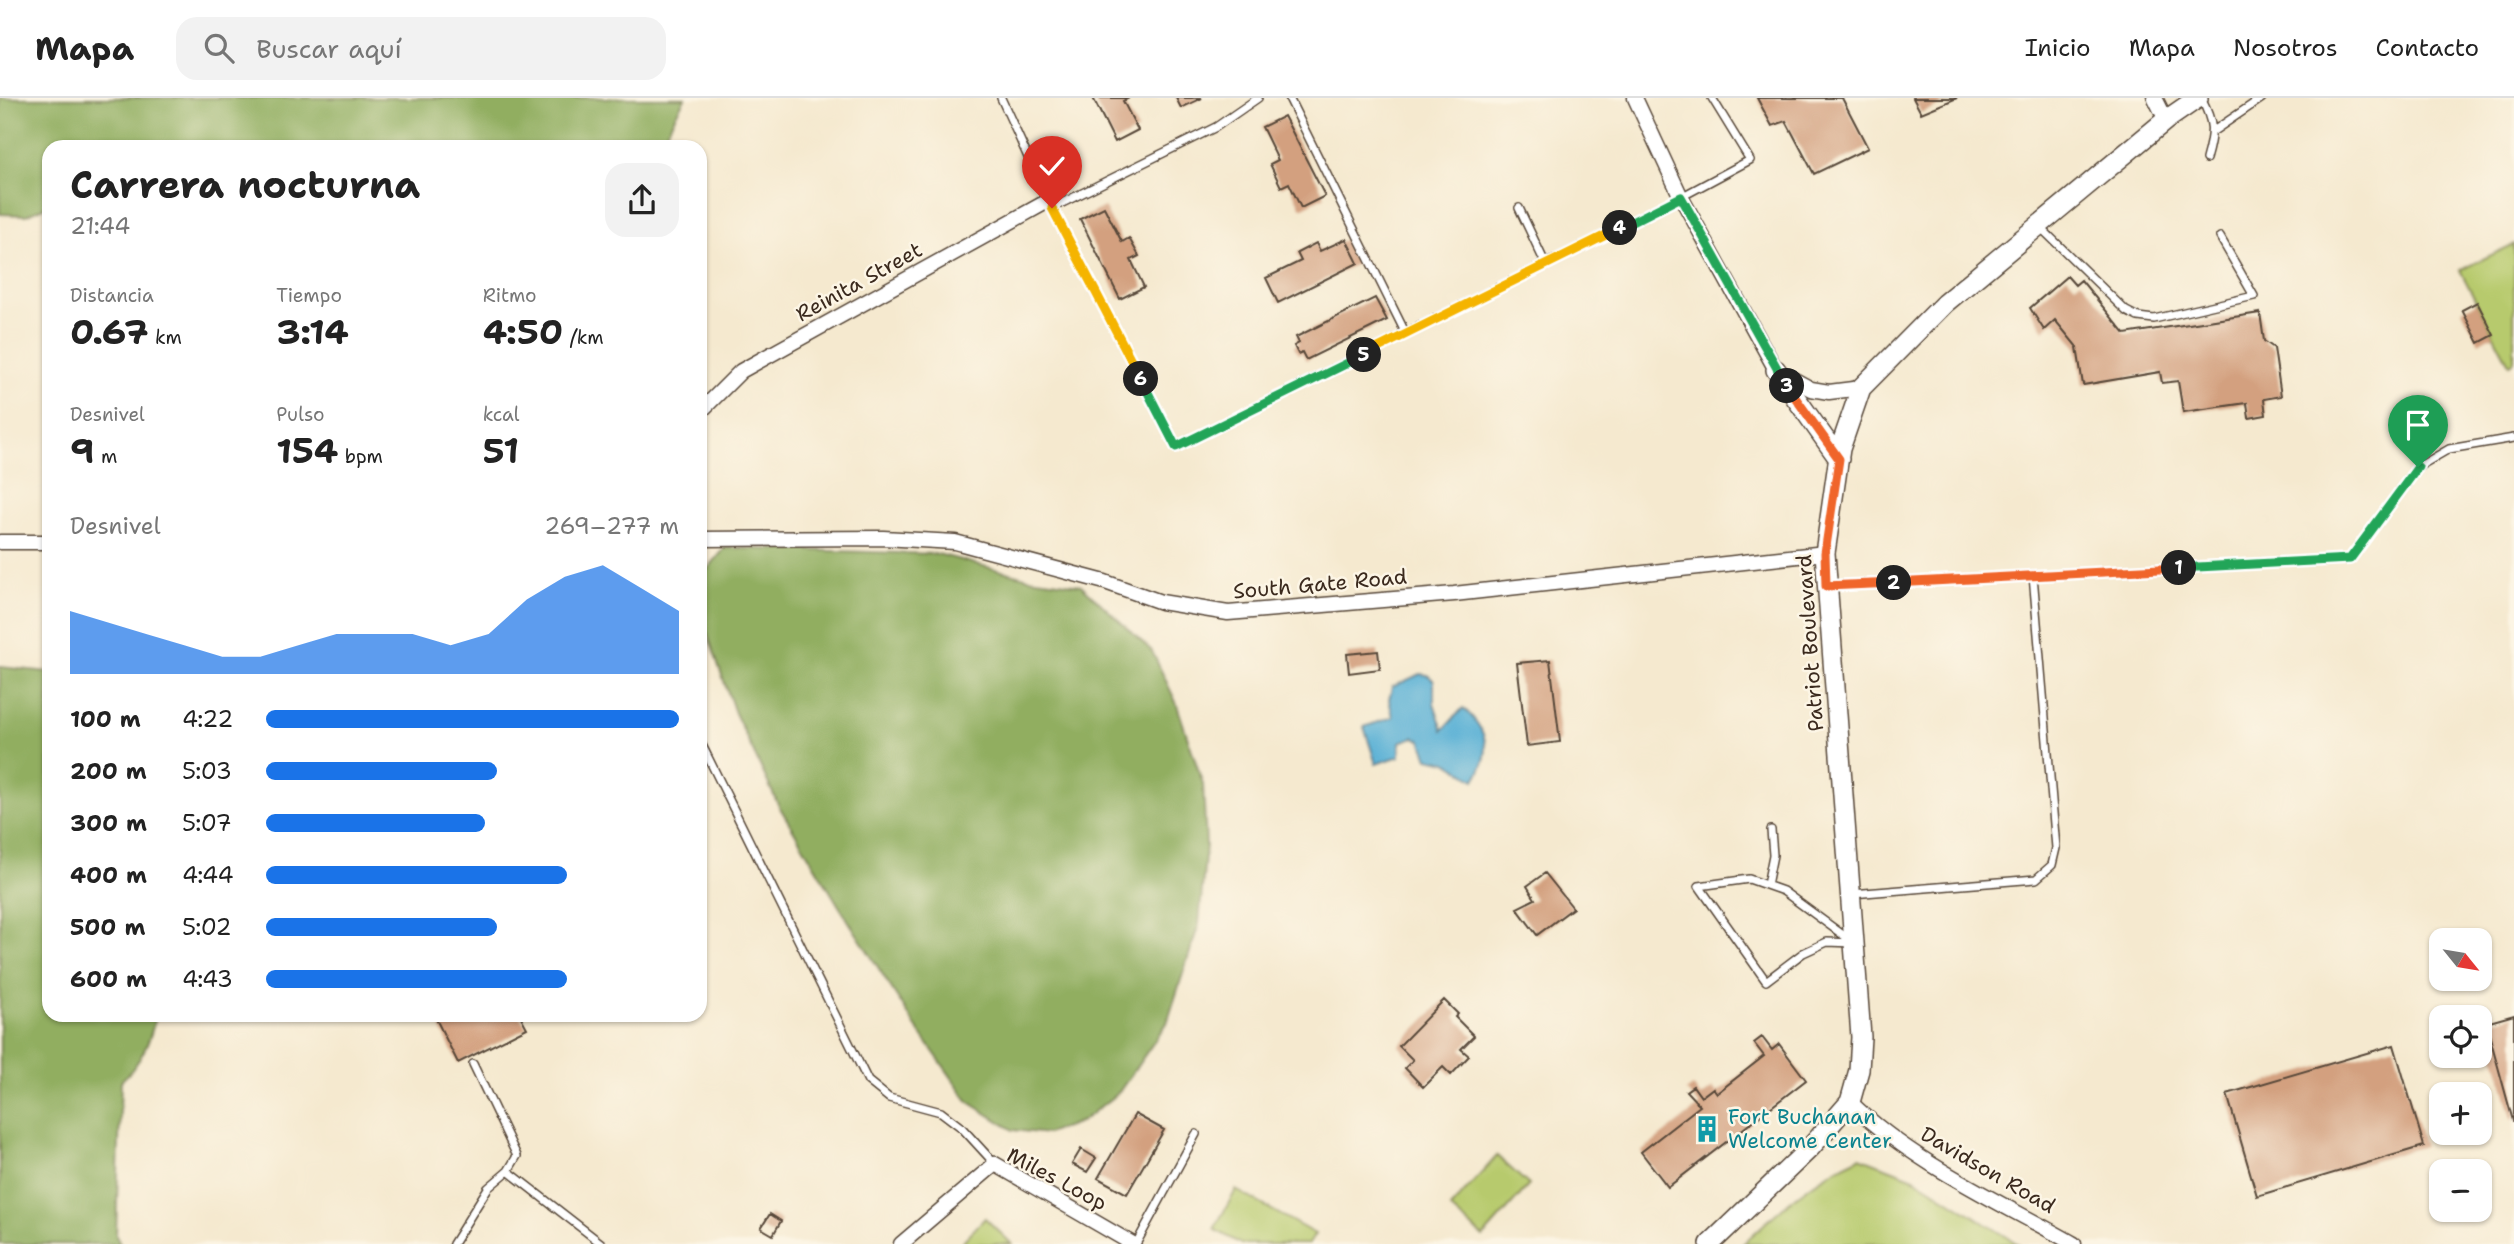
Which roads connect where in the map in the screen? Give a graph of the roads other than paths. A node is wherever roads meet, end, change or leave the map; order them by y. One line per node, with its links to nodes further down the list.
1 (1001, 98): 13 (lane)
2 (1258, 98): 13 (lane)
3 (1289, 98): 18 (lane)
4 (1635, 98): 12 (street)
5 (1712, 98): 12 (lane)
6 (2155, 98): 9 (street)
7 (2200, 98): 9 (street, Patriot Boulevard); 10 (lane)
8 (2262, 98): 10 (lane)
9 (2166, 120): 15 (street, Patriot Boulevard)
10 (2212, 132): 11 (lane)
11 (2206, 159)
12 (1681, 197): 17 (lane); 19 (street)
13 (1050, 204): 18 (lane); 21 (street, Reinita Street)
14 (1519, 208): 17 (lane)
15 (2039, 225): 16 (lane); 20 (street, Patriot Boulevard)
16 (2220, 237)
17 (1546, 265): 18 (lane)
18 (1406, 334)
19 (1776, 370): 20 (street); 23 (street)
20 (1861, 388): 23 (street, Patriot Boulevard)
21 (707, 405)
22 (2514, 438): 28 (lane)
23 (1838, 462): 27 (street, Patriot Boulevard)
24 (707, 539): 27 (street, South Gate Road)
25 (0, 542): 26 (street)
26 (42, 542)
27 (1825, 553): 29 (street, Patriot Boulevard)
28 (2033, 575): 29 (lane); 33 (lane)
29 (1826, 586): 33 (street, Patriot Boulevard)
30 (707, 755): 38 (lane)
31 (1771, 830): 32 (lane)
32 (1767, 885): 34 (lane); 34 (lane)
33 (1851, 894): 34 (street, Patriot Boulevard)
34 (1854, 943): 36 (street, Patriot Boulevard)
35 (473, 1064): 39 (lane)
36 (1850, 1102): 44 (street, Patriot Boulevard); 45 (street, Davidson Road)
37 (1196, 1133): 43 (lane)
38 (995, 1164): 42 (street, Miles Loop); 43 (street, Miles Loop)
39 (508, 1171): 40 (lane); 41 (lane)
40 (453, 1244)
41 (602, 1244)
42 (901, 1244)
43 (1135, 1244)
44 (1710, 1244)
45 (2074, 1244)

